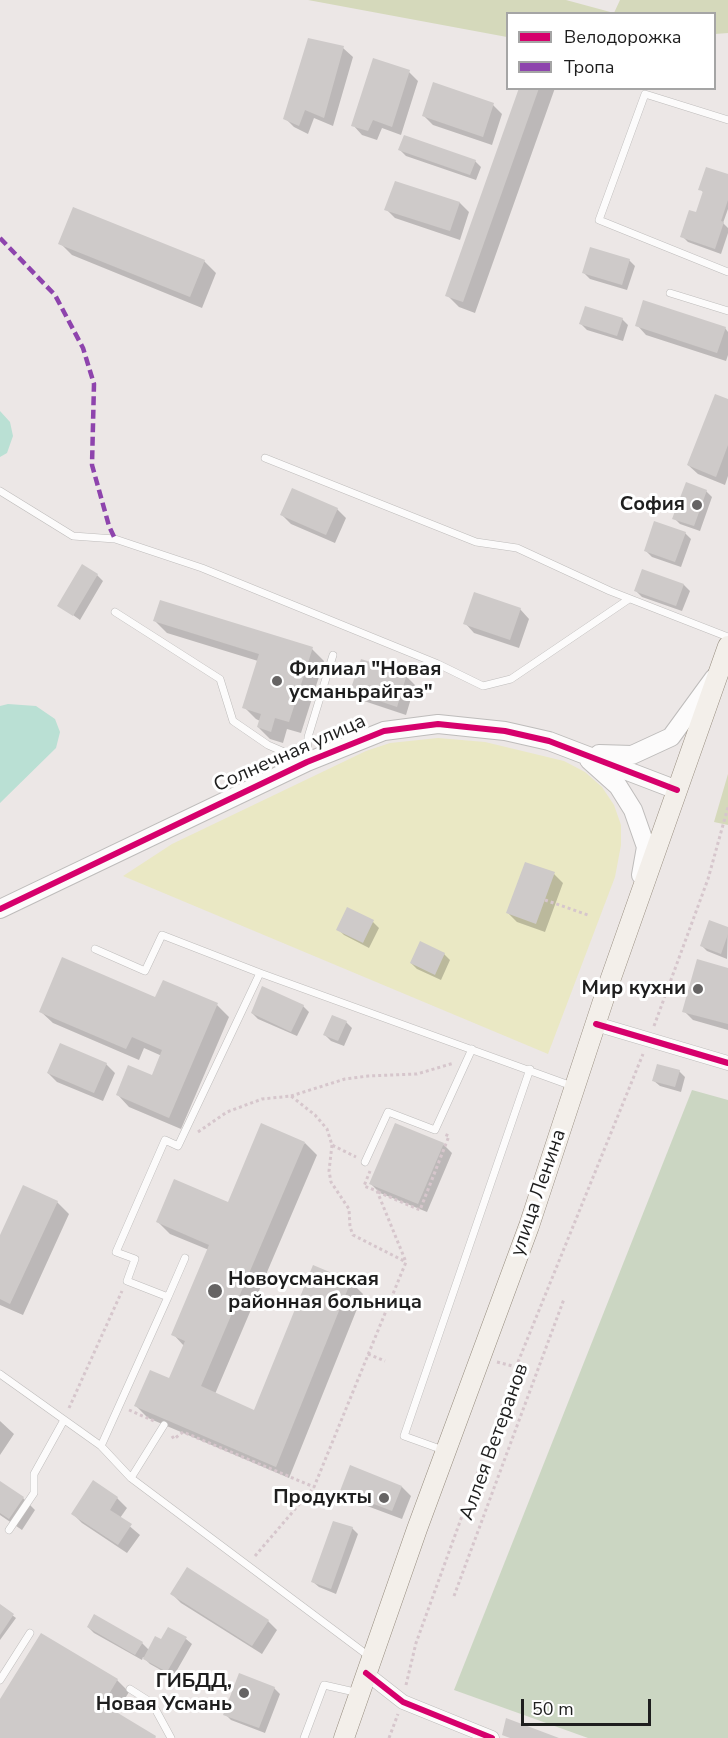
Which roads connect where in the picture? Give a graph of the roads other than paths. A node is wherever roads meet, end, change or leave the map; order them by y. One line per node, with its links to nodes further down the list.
1 (728, 120): 2 (lane)
2 (728, 272)
3 (670, 293): 4 (lane)
4 (728, 311)
5 (265, 458): 7 (lane)
6 (0, 492): 7 (lane)
7 (629, 599): 9 (lane)
8 (115, 612): 14 (lane)
9 (728, 637)
10 (728, 646): 12 (main road, улица Ленина)
11 (333, 654): 14 (lane)
12 (718, 671): 13 (street); 15 (main road, улица Ленина)
13 (581, 753): 14 (street, Солнечная улица); 15 (street, Солнечная улица); 16 (street)
14 (307, 762): 17 (street, Солнечная улица)
15 (677, 790): 16 (main road, улица Ленина)
16 (636, 905): 20 (main road, улица Ленина)
17 (0, 909)
18 (95, 949): 19 (lane)
19 (260, 973): 21 (lane); 27 (lane)
20 (596, 1024): 22 (street); 24 (main road, улица Ленина)
21 (472, 1049): 23 (lane); 25 (lane)
22 (728, 1063)
23 (530, 1069): 24 (lane); 32 (lane)
24 (575, 1087): 32 (main road, улица Ленина)
25 (365, 1162)
26 (185, 1258): 27 (lane)
27 (168, 1297): 31 (lane)
28 (0, 1374): 29 (lane)
29 (64, 1420): 31 (lane); 34 (lane)
30 (164, 1425): 33 (lane)
31 (101, 1446): 33 (lane)
32 (445, 1451): 36 (main road, улица Ленина)
33 (131, 1478): 36 (lane)
34 (9, 1530)
35 (30, 1633): 37 (lane)
36 (368, 1665): 39 (main road, улица Ленина); 43 (street)
37 (0, 1680)
38 (130, 1689): 40 (lane)
39 (359, 1693): 41 (lane); 42 (main road, улица Ленина)
40 (171, 1738)
41 (304, 1738)
42 (344, 1738)
43 (492, 1738)

